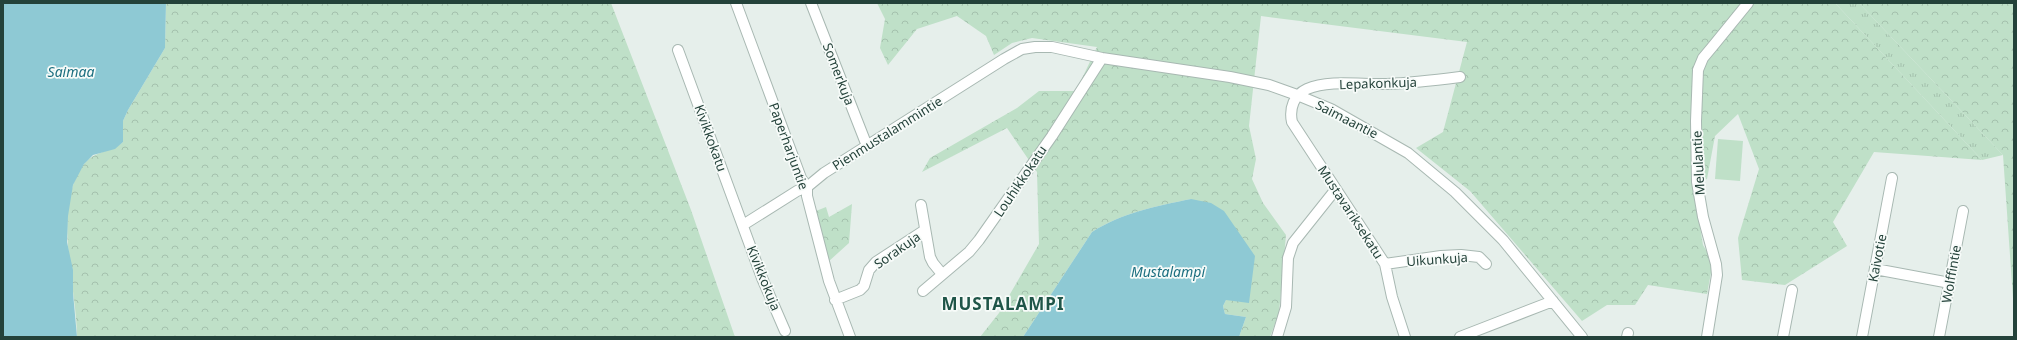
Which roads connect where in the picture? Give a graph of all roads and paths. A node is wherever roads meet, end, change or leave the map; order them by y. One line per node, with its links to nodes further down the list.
1 (736, 3): 11 (street, Paperharjuntie)
2 (811, 3): 9 (street, Somerkuja)
3 (1748, 3): 32 (street, Melulantie)
4 (1034, 47): 6 (street, Saimaantie); 9 (street, Pienmustalammintie)
5 (678, 50): 15 (street, Kivikkokatu)
6 (1102, 58): 8 (street, Saimaantie); 20 (street, Louhikkokatu)
7 (1460, 77): 8 (street, Lepakonkuja)
8 (1297, 95): 12 (street, Mustavariksekatu); 25 (street, Saimaantie)
9 (867, 146): 11 (street, Pienmustalammintie)
10 (1892, 178): 19 (street, Kaivotie)
11 (807, 187): 15 (street, Pienmustalammintie); 24 (street, Paperharjuntie)
12 (1336, 189): 17 (street, Mustavariksekatu); 28 (street)
13 (921, 205): 16 (street)
14 (1963, 211): 21 (street, Wolffintie)
15 (743, 225): 26 (street, Kivikkokuja)
16 (925, 230): 20 (street); 24 (street, Sorakuja)
17 (1385, 264): 18 (street, Uikunkuja); 29 (street, Mustavariksekatu)
18 (1486, 264)
19 (1875, 269): 21 (street); 34 (street, Kaivotie)
20 (942, 274): 23 (street, Louhikkokatu)
21 (1950, 283): 35 (street, Wolffintie)
22 (1792, 290): 33 (street)
23 (923, 291)
24 (835, 300): 27 (street, Paperharjuntie)
25 (1553, 301): 30 (street); 31 (street, Saimaantie)
26 (785, 331)
27 (850, 337)
28 (1277, 337)
29 (1404, 337)
30 (1460, 337)
31 (1582, 337)
32 (1707, 337)
33 (1783, 337)
34 (1862, 337)
35 (1939, 337)

